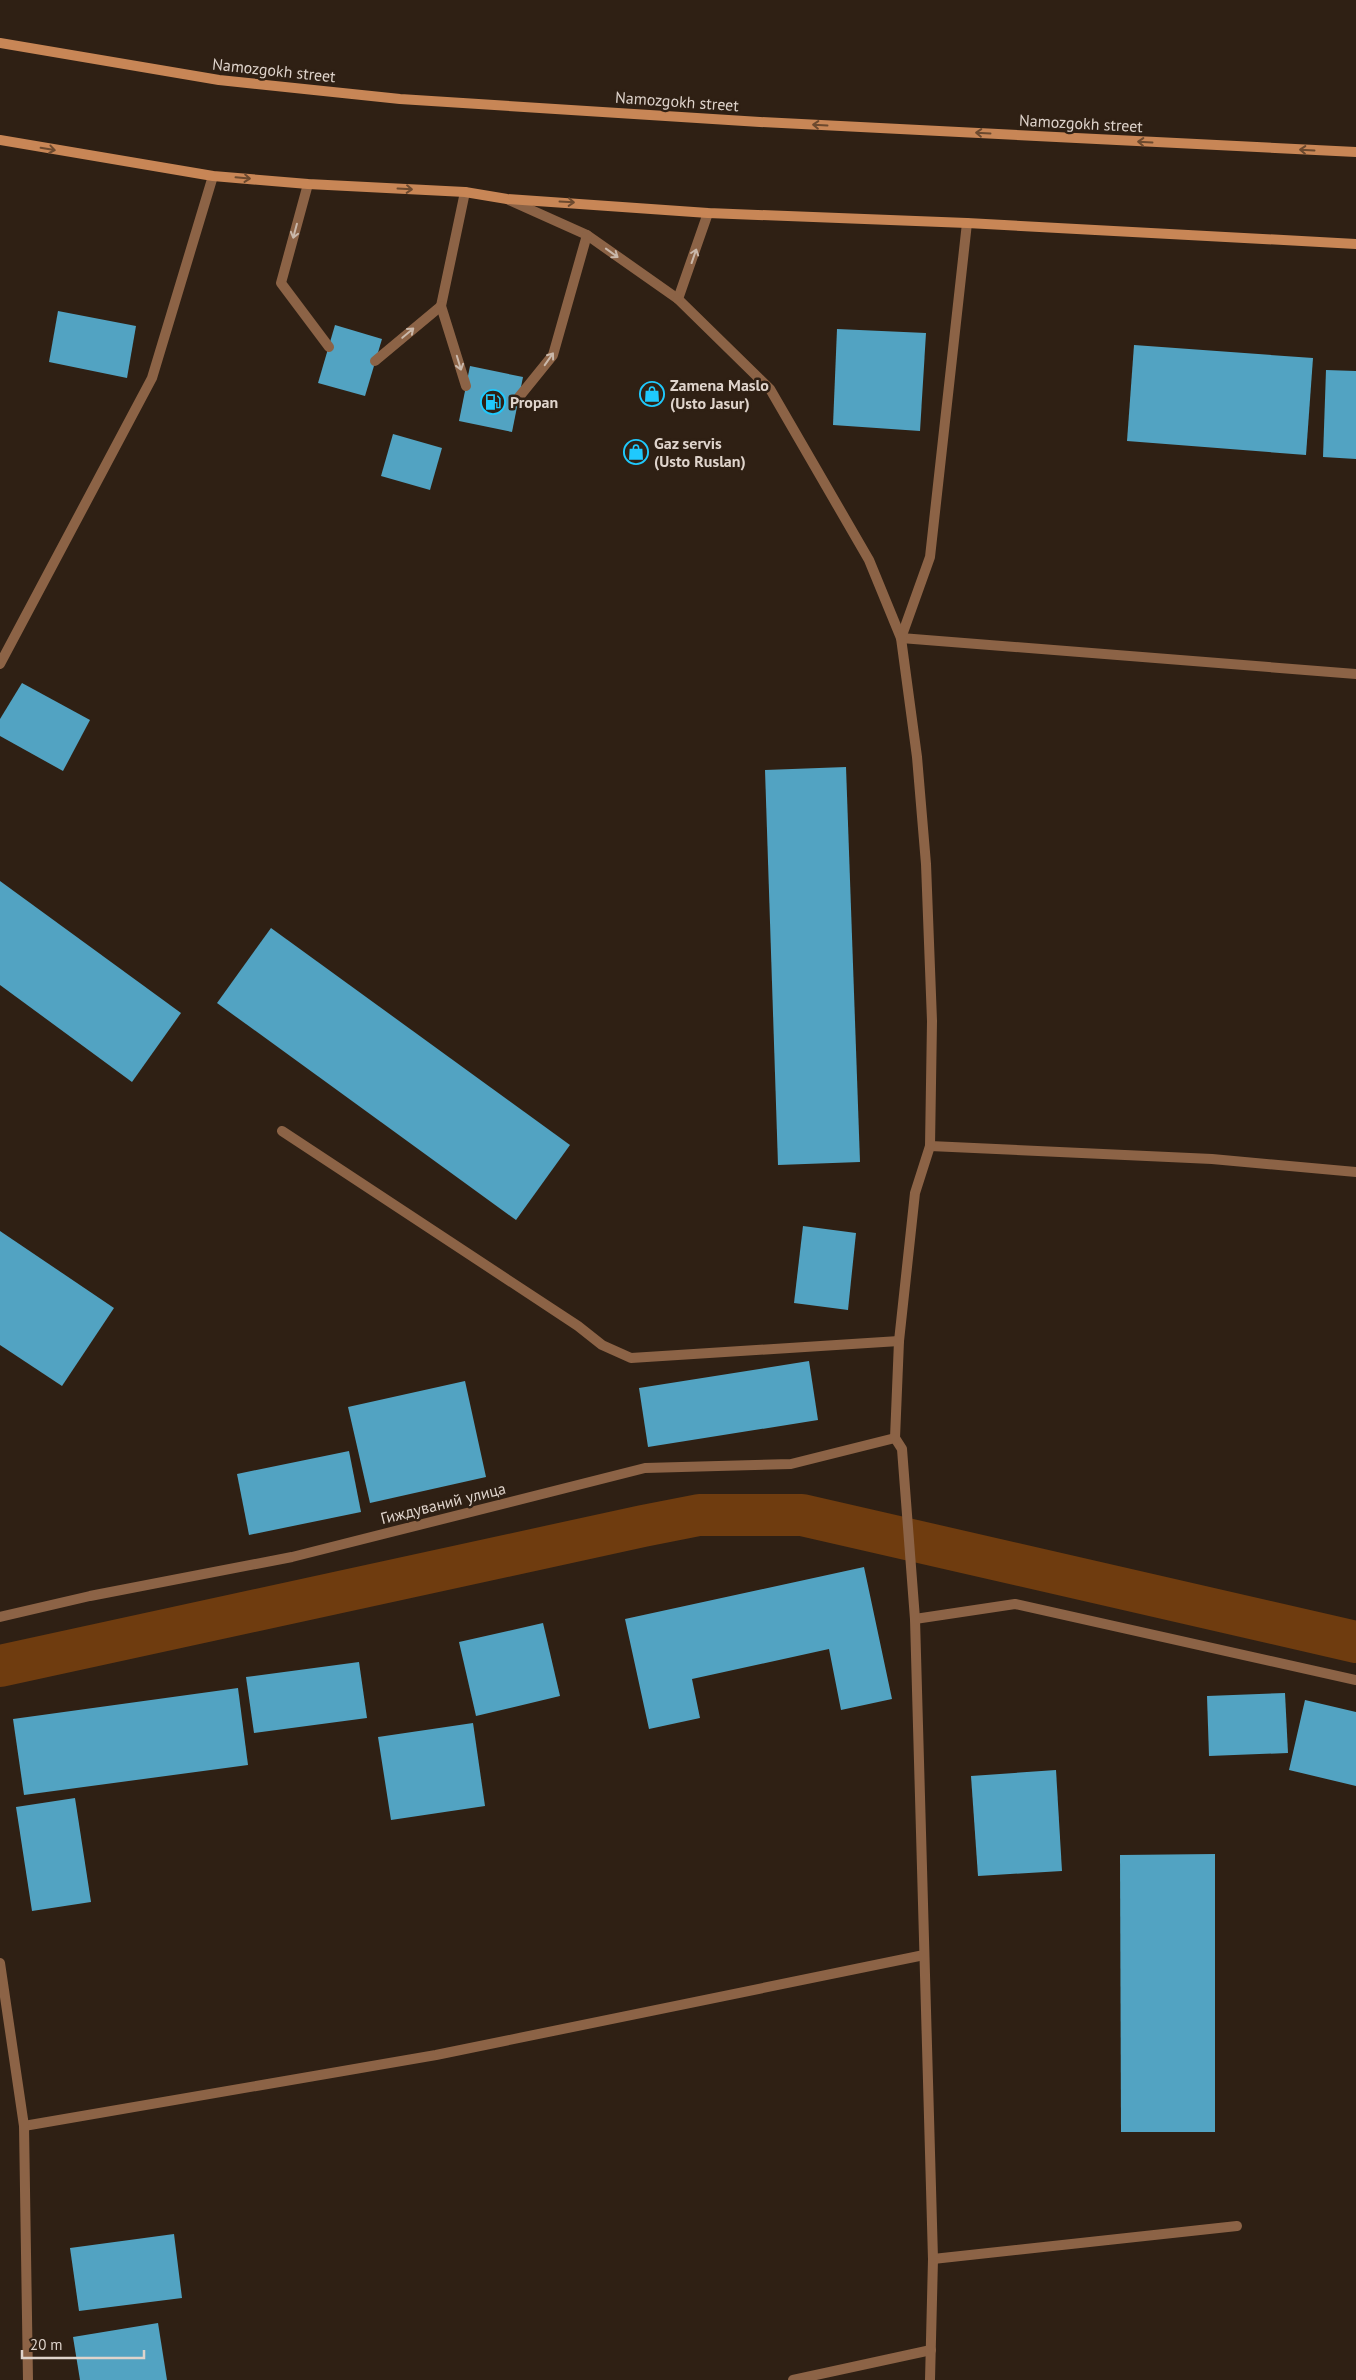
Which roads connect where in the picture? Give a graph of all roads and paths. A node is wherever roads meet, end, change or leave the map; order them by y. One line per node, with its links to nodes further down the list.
1 (0, 43): 3 (main road, Namozgokh street, one-way to 1)
2 (0, 140): 4 (main road, one-way to 4)
3 (1356, 152)
4 (214, 176): 5 (main road, one-way to 5); 19 (street)
5 (308, 184): 6 (main road, one-way to 6); 14 (street, one-way to 14)
6 (465, 192): 7 (main road); 13 (street)
7 (507, 199): 8 (main road, one-way to 8); 10 (street)
8 (708, 213): 9 (main road); 12 (street, one-way to 8)
9 (967, 223): 11 (main road); 18 (street)
10 (587, 235): 12 (street, one-way to 12); 17 (street, one-way to 10)
11 (1356, 244)
12 (678, 299): 18 (street)
13 (441, 306): 15 (street, one-way to 13); 16 (street, one-way to 16)
14 (329, 346)
15 (375, 360)
16 (466, 386)
17 (518, 397)
18 (901, 638): 20 (street); 22 (street)
19 (0, 664)
20 (1356, 674)
21 (282, 1132): 24 (street)
22 (930, 1146): 23 (street); 24 (street)
23 (1356, 1172)
24 (899, 1341): 25 (street)
25 (895, 1438): 26 (street, Гиждуваний улица); 27 (street)
26 (0, 1617)
27 (915, 1619): 28 (street); 29 (street)
28 (1356, 1680)
29 (924, 1955): 31 (street); 33 (street)
30 (0, 1963): 31 (street)
31 (24, 2126): 35 (street)
32 (1237, 2226): 33 (street)
33 (933, 2260): 34 (street)
34 (931, 2350): 36 (street); 37 (street)
35 (28, 2380)
36 (793, 2380)
37 (930, 2380)

